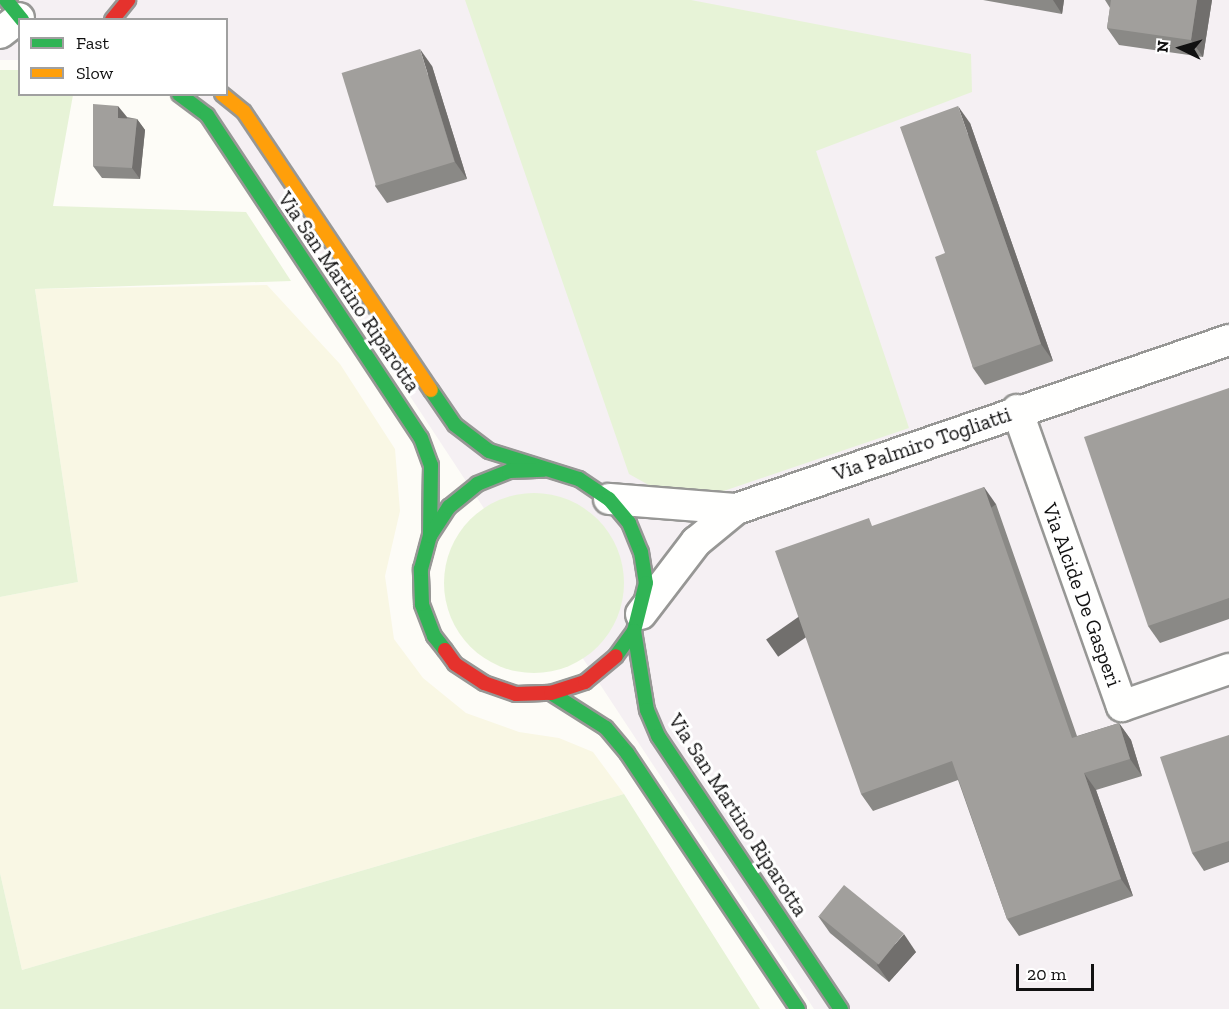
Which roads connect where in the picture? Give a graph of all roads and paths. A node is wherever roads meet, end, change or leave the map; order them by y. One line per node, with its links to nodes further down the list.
1 (128, 0): 2 (street)
2 (120, 17)
3 (182, 96): 10 (street, Via San Martino Riparotta)
4 (224, 96): 7 (street, Via San Martino Riparotta)
5 (1229, 340): 6 (street, Via Palmiro Togliatti)
6 (1017, 410): 9 (street, Via Palmiro Togliatti); 12 (street, Via Alcide De Gasperi)
7 (544, 470): 8 (street); 10 (street)
8 (609, 498): 9 (street, Via Palmiro Togliatti); 11 (street)
9 (736, 509): 11 (street)
10 (430, 536): 13 (street)
11 (638, 622): 13 (street); 15 (street, Via San Martino Riparotta)
12 (1229, 669)
13 (551, 693): 14 (street)
14 (798, 1009)
15 (842, 1009)

